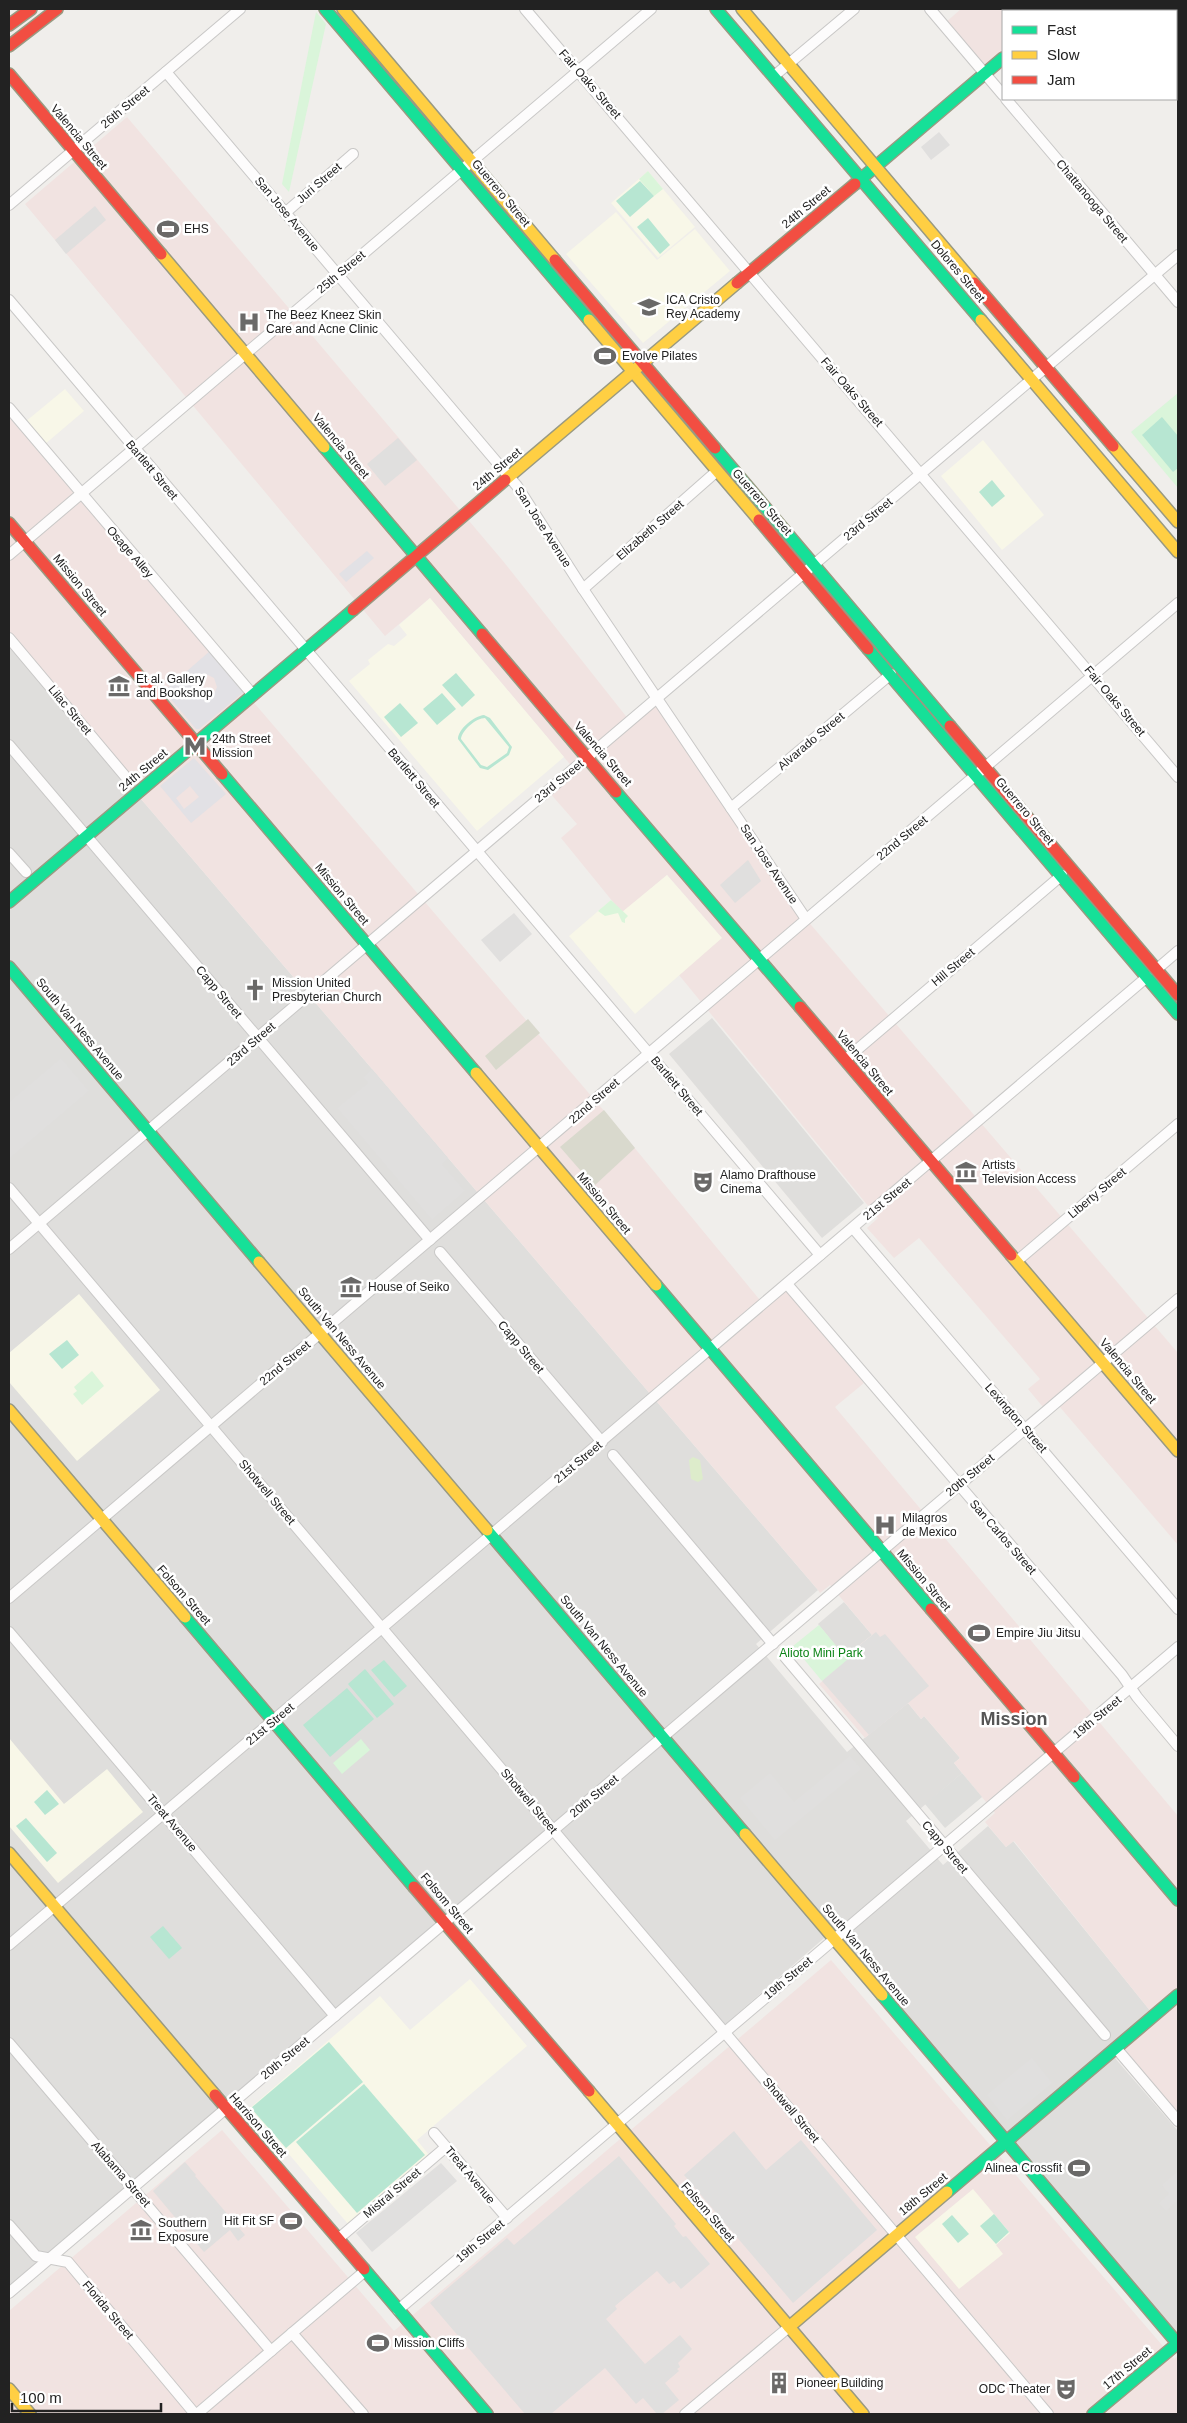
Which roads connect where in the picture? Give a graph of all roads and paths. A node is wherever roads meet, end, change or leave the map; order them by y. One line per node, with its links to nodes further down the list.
1 (30, 9): 12 (main road)
2 (57, 9): 13 (main road)
3 (240, 9): 17 (street, 26th Street)
4 (325, 9): 27 (main road, Guerrero Street)
5 (342, 9): 25 (main road, Guerrero Street)
6 (525, 9): 16 (street, Fair Oaks Street)
7 (651, 9): 16 (street, 25th Street)
8 (716, 9): 20 (main road, Dolores Street)
9 (742, 9): 15 (main road, Dolores Street)
10 (854, 9): 15 (street)
11 (930, 9): 18 (street)
12 (9, 25)
13 (9, 46)
14 (1002, 59): 18 (main road, 24th Street)
15 (789, 64): 20 (street); 26 (main road, Dolores Street)
16 (578, 71): 25 (street, 25th Street); 32 (street, Fair Oaks Street)
17 (166, 72): 23 (street, 26th Street); 30 (street, San Jose Avenue)
18 (985, 73): 21 (street); 26 (main road, 24th Street)
19 (9, 74): 23 (main road, Valencia Street)
20 (774, 76): 28 (main road, Dolores Street)
21 (1002, 94)
22 (1007, 100): 33 (street, Chattanooga Street)
23 (74, 151): 29 (street, 26th Street); 37 (main road, Valencia Street)
24 (353, 154): 30 (street, Juri Street)
25 (472, 161): 27 (street, 25th Street); 38 (main road, Guerrero Street)
26 (876, 166): 28 (main road, 24th Street); 39 (main road, Dolores Street)
27 (462, 170): 34 (street, 25th Street); 40 (main road, Guerrero Street)
28 (861, 179): 32 (main road, 24th Street); 41 (main road, Dolores Street)
29 (9, 205)
30 (285, 212): 34 (street, San Jose Avenue)
31 (1178, 255): 33 (street, 23rd Street)
32 (750, 272): 38 (main road, 24th Street); 45 (street, Fair Oaks Street)
33 (1155, 274): 36 (street, Chattanooga Street); 39 (street, 23rd Street)
34 (338, 275): 37 (street, 25th Street); 46 (street, San Jose Avenue)
35 (9, 300): 43 (street, Bartlett Street)
36 (1178, 302)
37 (245, 354): 43 (street, 25th Street); 53 (main road, Valencia Street)
38 (643, 363): 40 (main road, 24th Street); 54 (main road, Guerrero Street)
39 (1046, 367): 41 (street, 23rd Street); 48 (main road, Dolores Street)
40 (634, 371): 44 (main road, Guerrero Street); 46 (main road, 24th Street)
41 (1032, 380): 45 (street, 23rd Street); 51 (main road, Dolores Street)
42 (9, 408): 47 (street, Osage Alley)
43 (134, 449): 47 (street, 25th Street); 58 (street, Bartlett Street)
44 (717, 471): 54 (main road, Guerrero Street); 55 (street, Elizabeth Street)
45 (922, 473): 54 (street, 23rd Street); 60 (street, Fair Oaks Street)
46 (510, 476): 53 (main road, 24th Street); 55 (street, San Jose Avenue)
47 (81, 494): 50 (street, 25th Street); 61 (street, Osage Alley)
48 (1178, 522)
49 (9, 523): 50 (main road, Mission Street)
50 (24, 542): 52 (street, 25th Street); 63 (main road, Mission Street)
51 (1178, 552)
52 (9, 555)
53 (417, 556): 58 (main road, 24th Street); 65 (main road, Valencia Street)
54 (809, 569): 59 (main road, Guerrero Street); 62 (street, 23rd Street); 66 (main road, Guerrero Street)
55 (583, 589): 62 (street, San Jose Avenue)
56 (1178, 603): 60 (street, 22nd Street)
57 (9, 638): 68 (street, Lilac Street)
58 (306, 651): 61 (main road, 24th Street); 71 (street, Bartlett Street)
59 (891, 674): 66 (main road, Guerrero Street); 69 (street, Alvarado Street)
60 (1093, 675): 66 (street, 22nd Street); 67 (street, Fair Oaks Street)
61 (253, 695): 63 (main road, 24th Street)
62 (657, 697): 65 (street, 23rd Street); 69 (street, San Jose Avenue)
63 (196, 743): 70 (main road, 24th Street); 77 (main road, Mission Street)
64 (9, 745): 70 (street, Capp Street)
65 (588, 756): 71 (street, 23rd Street); 79 (main road, Valencia Street)
66 (980, 771): 74 (main road, Guerrero Street); 76 (street, 22nd Street); 81 (main road, Guerrero Street)
67 (1178, 777)
68 (130, 782)
69 (731, 808): 76 (street, San Jose Avenue)
70 (86, 836): 75 (main road, 24th Street); 85 (street, Capp Street)
71 (477, 851): 77 (street, 23rd Street); 86 (street, Bartlett Street)
72 (9, 853): 73 (street)
73 (26, 872)
74 (1062, 875): 82 (main road, Guerrero Street); 87 (street, Hill Street)
75 (9, 902)
76 (806, 919): 79 (street, 22nd Street)
77 (367, 945): 85 (street, 23rd Street); 90 (main road, Mission Street)
78 (1178, 951): 81 (street)
79 (759, 959): 86 (street, 22nd Street); 87 (main road, Valencia Street)
80 (9, 966): 89 (main road, South Van Ness Avenue)
81 (1157, 969): 83 (main road, Guerrero Street)
82 (1147, 978): 84 (main road, Guerrero Street); 91 (street, 21st Street)
83 (1178, 995)
84 (1178, 1014)
85 (258, 1038): 89 (street, 23rd Street); 95 (street, Capp Street)
86 (649, 1053): 90 (street, 22nd Street); 98 (street, Bartlett Street)
87 (845, 1060): 91 (main road, Valencia Street)
88 (1178, 1124): 99 (street, Liberty Street)
89 (149, 1132): 93 (street, 23rd Street); 102 (main road, South Van Ness Avenue)
90 (539, 1147): 95 (street, 22nd Street); 103 (main road, Mission Street)
91 (931, 1161): 94 (street, 21st Street); 99 (main road, Valencia Street)
92 (9, 1188): 93 (street, Shotwell Street)
93 (39, 1223): 96 (street, 23rd Street); 106 (street, Shotwell Street)
94 (853, 1228): 98 (street, 21st Street); 107 (street, Lexington Street)
95 (430, 1240): 102 (street, 22nd Street)
96 (9, 1249)
97 (440, 1252): 108 (street, Capp Street)
98 (820, 1255): 100 (street, 21st Street)
99 (1017, 1261): 104 (main road, Valencia Street)
100 (787, 1284): 103 (street, 21st Street); 111 (street, San Carlos Street)
101 (1178, 1299): 104 (street, 20th Street)
102 (320, 1334): 106 (street, 22nd Street); 113 (main road, South Van Ness Avenue)
103 (711, 1350): 108 (street, 21st Street); 114 (main road, Mission Street)
104 (1103, 1363): 107 (street, 20th Street); 109 (main road, Valencia Street)
105 (9, 1410): 112 (main road, Folsom Street)
106 (211, 1426): 112 (street, 22nd Street); 117 (street, Shotwell Street)
107 (1025, 1429): 111 (street, 20th Street); 116 (street, Lexington Street)
108 (602, 1442): 113 (street, 21st Street)
109 (1178, 1451)
110 (612, 1455): 119 (street)
111 (958, 1485): 114 (street, 20th Street); 122 (street, San Carlos Street)
112 (101, 1520): 115 (street, 22nd Street); 123 (main road, Folsom Street)
113 (491, 1535): 117 (street, 21st Street); 124 (main road, South Van Ness Avenue)
114 (882, 1551): 119 (street, 20th Street); 126 (main road, Mission Street)
115 (9, 1598)
116 (1178, 1609)
117 (382, 1628): 123 (street, 21st Street); 128 (street, Shotwell Street)
118 (9, 1632): 127 (street, Treat Avenue)
119 (773, 1644): 124 (street, 20th Street)
120 (1178, 1647): 122 (street, 19th Street)
121 (785, 1657): 129 (street, Capp Street)
122 (1131, 1688): 125 (street, San Carlos Street); 126 (street, 19th Street)
123 (273, 1720): 127 (street, 21st Street); 133 (main road, Folsom Street)
124 (663, 1738): 128 (street, 20th Street); 134 (main road, South Van Ness Avenue)
125 (1178, 1746)
126 (1054, 1754): 129 (street, 19th Street); 131 (main road, Mission Street)
127 (164, 1814): 132 (street, 21st Street); 137 (street, Treat Avenue)
128 (554, 1830): 133 (street, 20th Street); 138 (street, Shotwell Street)
129 (944, 1846): 134 (street, 19th Street); 139 (street, Capp Street)
130 (9, 1853): 132 (main road, Harrison Street)
131 (1178, 1900)
132 (54, 1906): 135 (street, 21st Street); 142 (main road, Harrison Street)
133 (445, 1922): 137 (street, 20th Street); 144 (main road, Folsom Street)
134 (835, 1939): 138 (street, 19th Street); 146 (main road, South Van Ness Avenue)
135 (9, 1945)
136 (1178, 1995): 141 (main road, 18th Street)
137 (335, 2016): 142 (street, 20th Street)
138 (726, 2032): 144 (street, 19th Street); 151 (street, Shotwell Street)
139 (1105, 2035)
140 (9, 2044): 148 (street, Alabama Street)
141 (1116, 2048): 143 (street); 146 (main road, 18th Street)
142 (226, 2108): 148 (street, 20th Street); 152 (main road, Harrison Street)
143 (1178, 2121)
144 (616, 2125): 149 (street, 19th Street); 157 (main road, Folsom Street)
145 (434, 2133): 147 (street, Treat Avenue)
146 (1006, 2141): 151 (main road, 18th Street); 159 (main road, South Van Ness Avenue)
147 (446, 2147): 149 (street, Treat Avenue); 152 (street, Mistral Street)
148 (132, 2188): 153 (street, 20th Street); 160 (street, Alabama Street)
149 (507, 2218): 156 (street, 19th Street)
150 (9, 2225): 153 (street, Florida Street)
151 (896, 2235): 157 (main road, 18th Street); 168 (street, Shotwell Street)
152 (338, 2238): 154 (main road, Harrison Street)
153 (50, 2258): 155 (street, 20th Street); 163 (street, Florida Street)
154 (365, 2271): 156 (main road, Harrison Street); 158 (street)
155 (9, 2293)
156 (398, 2310): 165 (main road, Harrison Street)
157 (789, 2327): 166 (street, 18th Street); 167 (main road, Folsom Street)
158 (292, 2333): 160 (street); 164 (street)
159 (1178, 2343): 169 (main road, 17th Street)
160 (271, 2351): 163 (street)
161 (9, 2389): 162 (main road)
162 (30, 2414)
163 (196, 2414)
164 (363, 2414)
165 (487, 2414)
166 (685, 2414)
167 (863, 2414)
168 (1048, 2414)
169 (1093, 2414)

